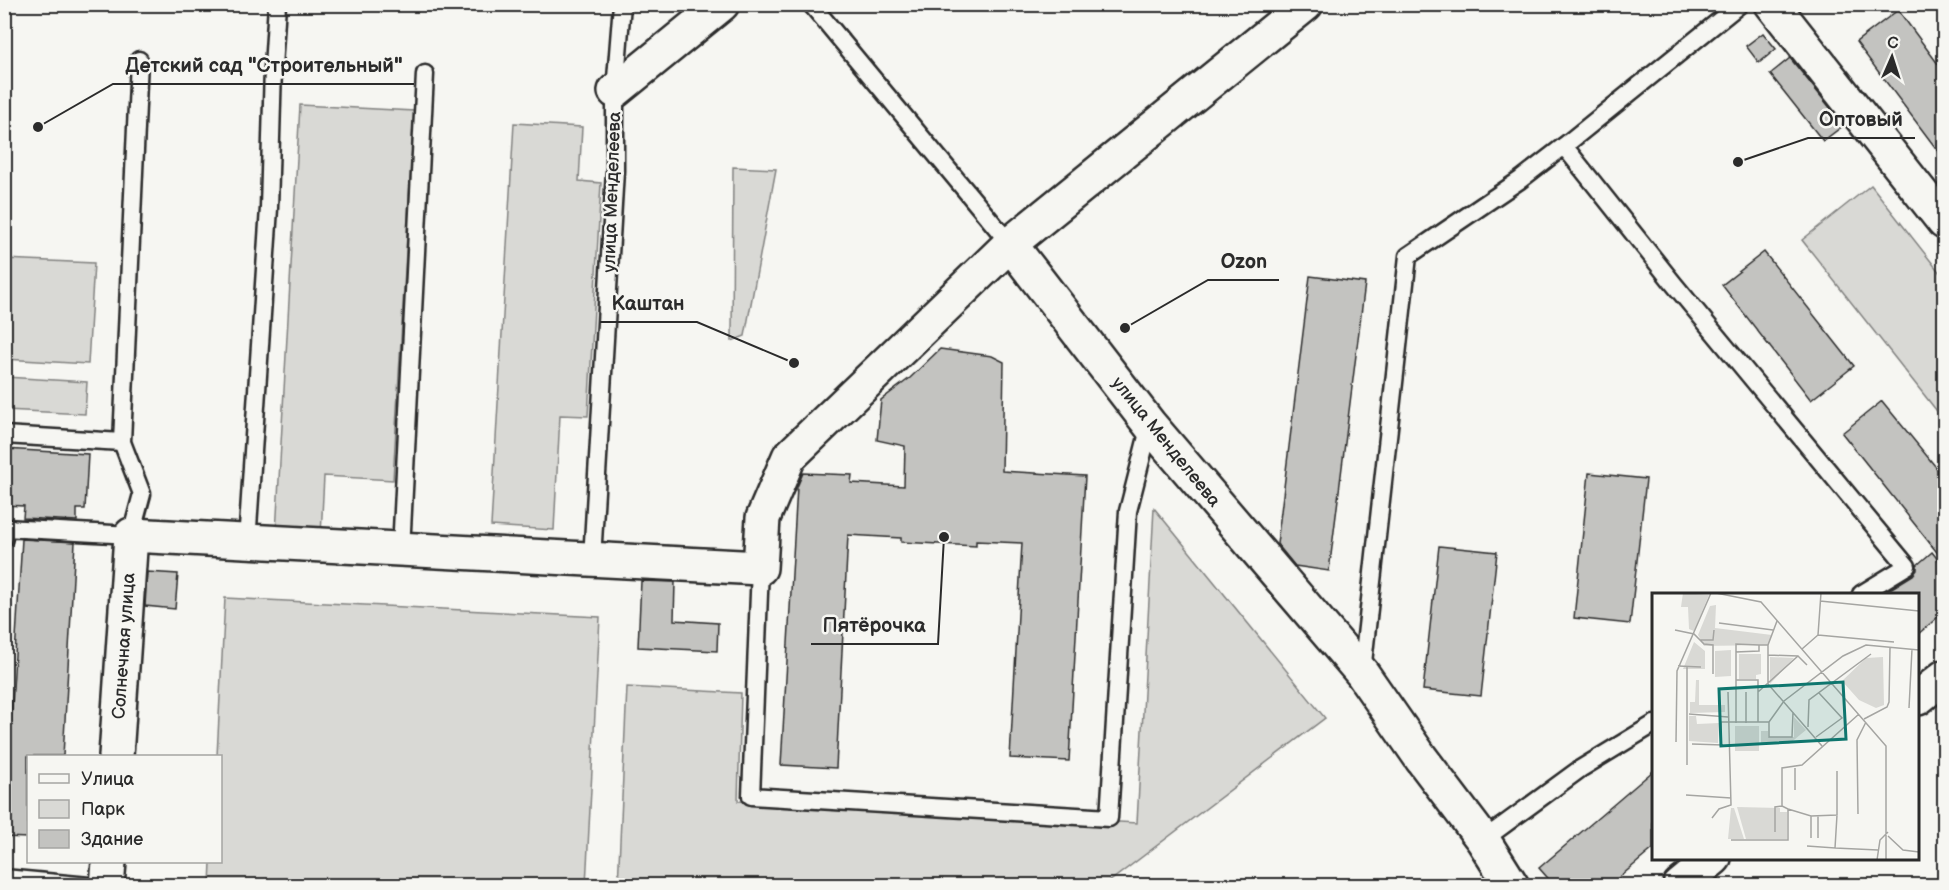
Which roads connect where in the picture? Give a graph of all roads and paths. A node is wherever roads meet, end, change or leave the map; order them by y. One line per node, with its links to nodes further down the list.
1 (277, 4): 19 (lane)
2 (621, 4): 10 (lane, улица Менделеева)
3 (722, 4): 10 (street)
4 (811, 4): 13 (lane, улица Менделеева)
5 (1306, 4): 13 (street)
6 (1740, 4): 11 (lane)
7 (1772, 4): 12 (street)
8 (139, 60): 16 (lane)
9 (425, 74): 20 (lane)
10 (615, 91): 21 (lane, улица Менделеева)
11 (1564, 146): 23 (lane); 24 (lane)
12 (1944, 222)
13 (1010, 244): 14 (street, улица Менделеева); 22 (street)
14 (1149, 424): 22 (lane); 24 (street, улица Менделеева)
15 (4, 435): 16 (lane)
16 (122, 442): 17 (lane, Солнечная улица)
17 (131, 535): 18 (lane); 19 (street); 28 (street, Солнечная улица)
18 (4, 538)
19 (247, 543): 20 (street)
20 (401, 550): 21 (street)
21 (592, 559): 22 (street)
22 (760, 568)
23 (1863, 593)
24 (1362, 673): 29 (street, улица Менделеева)
25 (1944, 677): 26 (street)
26 (1919, 696)
27 (1652, 725): 29 (lane)
28 (116, 755)
29 (1483, 840): 35 (street, улица Менделеева)
30 (1711, 860): 36 (street)
31 (109, 863): 34 (street)
32 (4, 878): 33 (lane)
33 (89, 885)
34 (107, 885)
35 (1512, 885)
36 (1680, 885)

